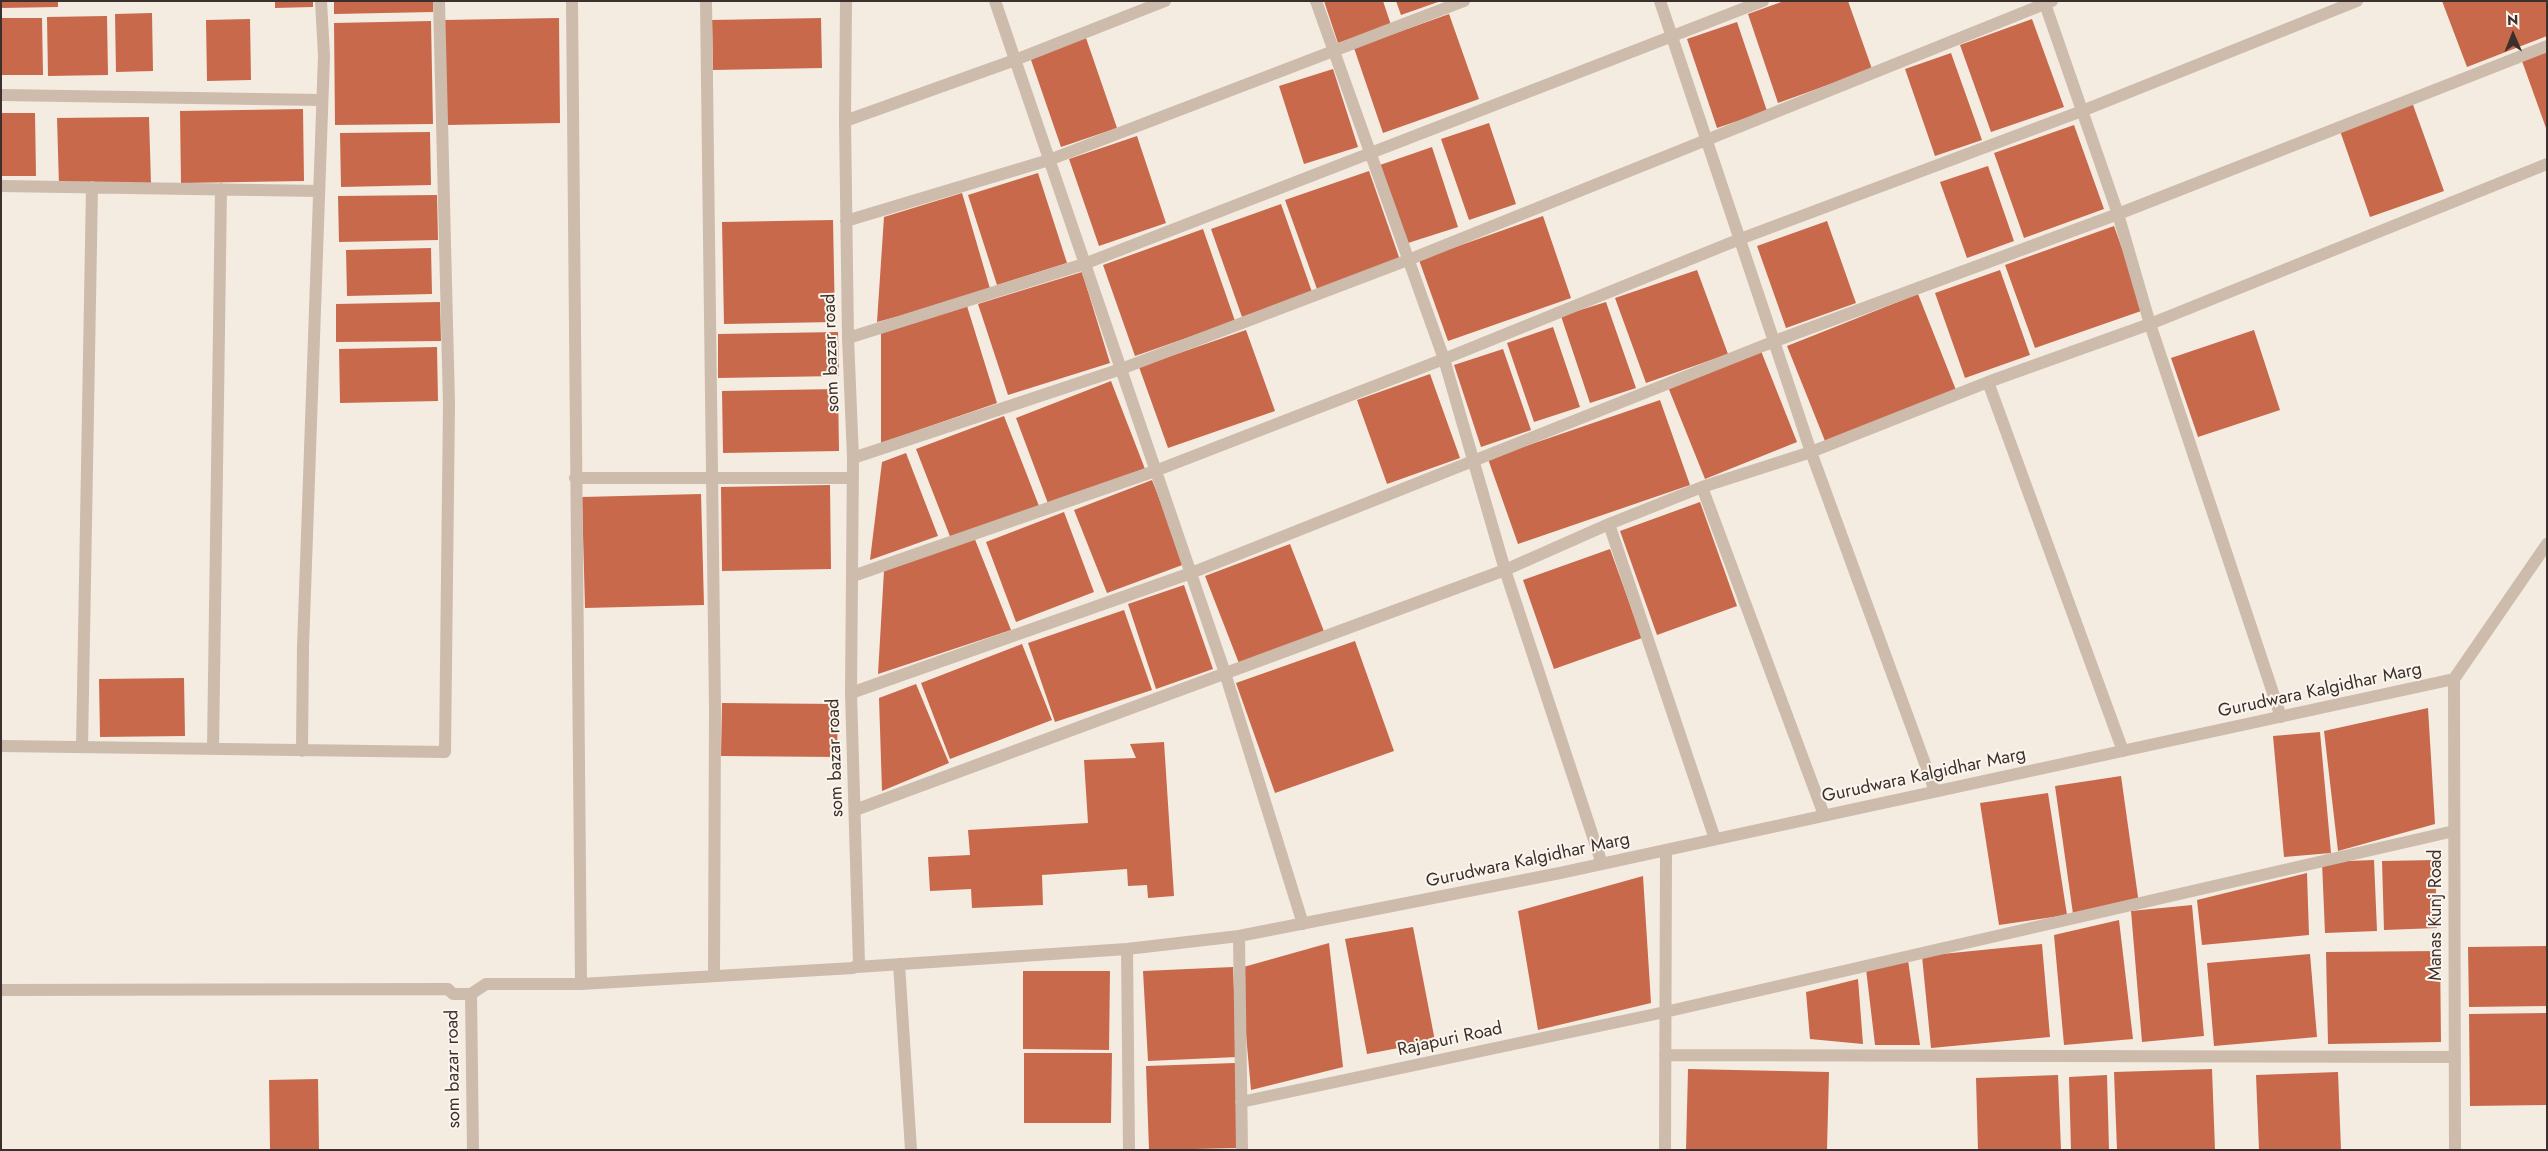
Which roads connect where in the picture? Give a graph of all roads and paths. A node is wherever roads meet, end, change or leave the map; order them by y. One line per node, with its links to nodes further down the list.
1 (321, 1): 19 (street)
2 (439, 1): 61 (street)
3 (572, 1): 45 (street)
4 (706, 1): 46 (street)
5 (846, 1): 21 (street, som bazar road)
6 (994, 1): 17 (street)
7 (1166, 1): 17 (street)
8 (1316, 1): 16 (street)
9 (1464, 1): 16 (street)
10 (1660, 1): 14 (street)
11 (1763, 1): 14 (street)
12 (2357, 1): 20 (street)
13 (2047, 2): 20 (street); 22 (street)
14 (1672, 38): 22 (street); 23 (street)
15 (2547, 46): 30 (street)
16 (1334, 52): 23 (street); 24 (street)
17 (1015, 60): 21 (street); 24 (street)
18 (1, 95): 19 (street)
19 (322, 100): 29 (street)
20 (2082, 111): 30 (street); 32 (street)
21 (845, 121): 31 (street, som bazar road)
22 (1706, 140): 32 (street); 33 (street)
23 (1370, 152): 33 (street); 34 (street)
24 (1049, 160): 31 (street); 34 (street)
25 (2547, 164): 35 (street)
26 (1, 186): 27 (street)
27 (92, 187): 28 (street); 59 (street)
28 (221, 189): 29 (street); 60 (street)
29 (319, 191): 61 (street)
30 (2118, 214): 35 (street); 37 (street)
31 (846, 221): 36 (street, som bazar road)
32 (1740, 239): 37 (street); 38 (street)
33 (1408, 260): 38 (street); 39 (street)
34 (1084, 264): 36 (street); 39 (street)
35 (2150, 324): 40 (street); 57 (street)
36 (848, 338): 42 (street, som bazar road)
37 (1775, 341): 41 (street); 43 (street)
38 (1444, 359): 43 (street); 44 (street)
39 (1121, 369): 42 (street); 44 (street)
40 (1988, 382): 41 (street); 62 (street)
41 (1811, 452): 48 (street); 63 (street)
42 (853, 458): 47 (street, som bazar road)
43 (1475, 460): 51 (street); 52 (street)
44 (1155, 471): 52 (street); 53 (street)
45 (575, 478): 46 (street); 76 (street)
46 (712, 478): 47 (street); 75 (street)
47 (852, 478): 53 (street, som bazar road)
48 (1702, 487): 49 (street); 65 (street)
49 (1609, 524): 51 (street); 67 (street)
50 (2547, 544): 55 (street)
51 (1505, 570): 54 (street); 69 (street)
52 (1191, 573): 54 (street); 56 (street)
53 (853, 576): 56 (street, som bazar road)
54 (1225, 673): 64 (street); 70 (street)
55 (2454, 679): 57 (street, Gurudwara Kalgidhar Marg); 66 (street, Manas Kunj Road)
56 (851, 693): 64 (street, som bazar road)
57 (2281, 717): 62 (street, Gurudwara Kalgidhar Marg)
58 (1, 746): 59 (street)
59 (82, 747): 60 (street)
60 (213, 749): 61 (street)
61 (302, 751)
62 (2122, 751): 63 (street, Gurudwara Kalgidhar Marg)
63 (1934, 791): 65 (street, Gurudwara Kalgidhar Marg)
64 (855, 810): 74 (street, som bazar road)
65 (1824, 815): 67 (street, Gurudwara Kalgidhar Marg)
66 (2454, 831): 79 (street, Rajapuri Road); 81 (street, Manas Kunj Road)
67 (1715, 839): 68 (street, Gurudwara Kalgidhar Marg)
68 (1666, 850): 69 (street, Gurudwara Kalgidhar Marg); 79 (street)
69 (1602, 864): 70 (street, Gurudwara Kalgidhar Marg)
70 (1303, 924): 71 (street, Gurudwara Kalgidhar Marg)
71 (1239, 936): 72 (street, Gurudwara Kalgidhar Marg); 82 (street)
72 (1127, 949): 73 (street, Gurudwara Kalgidhar Marg); 85 (street)
73 (898, 964): 74 (street, Gurudwara Kalgidhar Marg); 84 (street)
74 (857, 967): 75 (street, som bazar road)
75 (714, 975): 76 (street, som bazar road)
76 (581, 984): 78 (street, som bazar road)
77 (1, 990): 78 (street)
78 (471, 994): 83 (street, som bazar road)
79 (1665, 1012): 80 (street); 82 (street, Rajapuri Road)
80 (1666, 1055): 81 (street); 87 (street)
81 (2455, 1057): 88 (street, Manas Kunj Road)
82 (1241, 1102): 86 (street)
83 (473, 1150)
84 (912, 1150)
85 (1129, 1150)
86 (1242, 1150)
87 (1665, 1150)
88 (2456, 1150)

